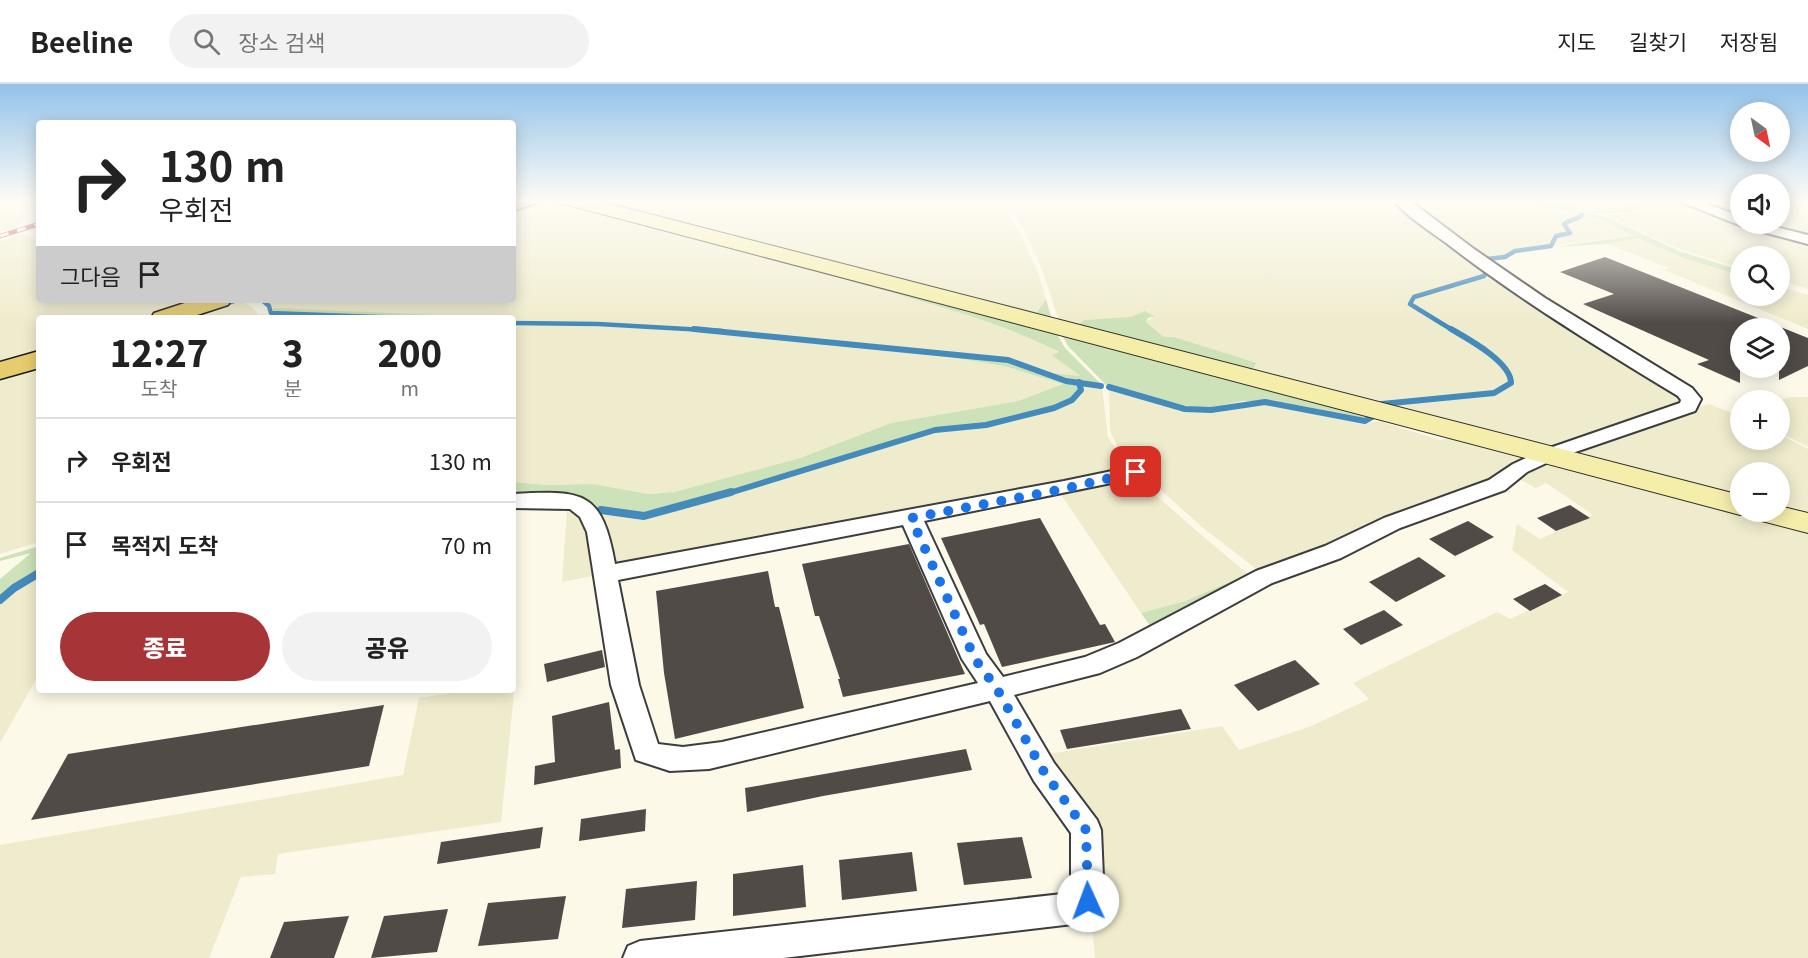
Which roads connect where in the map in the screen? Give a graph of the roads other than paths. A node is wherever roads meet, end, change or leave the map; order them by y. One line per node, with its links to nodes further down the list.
1 (726, 241): 7 (main road)
2 (1452, 241): 7 (street)
3 (210, 303): 4 (main road)
4 (172, 315)
5 (36, 359): 6 (main road)
6 (0, 371)
7 (1548, 455): 10 (main road); 15 (street)
8 (1136, 472): 11 (street)
9 (516, 501): 14 (street)
10 (1730, 502)
11 (911, 518): 14 (street); 15 (street)
12 (1790, 518): 13 (main road)
13 (1808, 523)
14 (606, 574): 15 (street)
15 (997, 689): 16 (street)
16 (640, 958)

